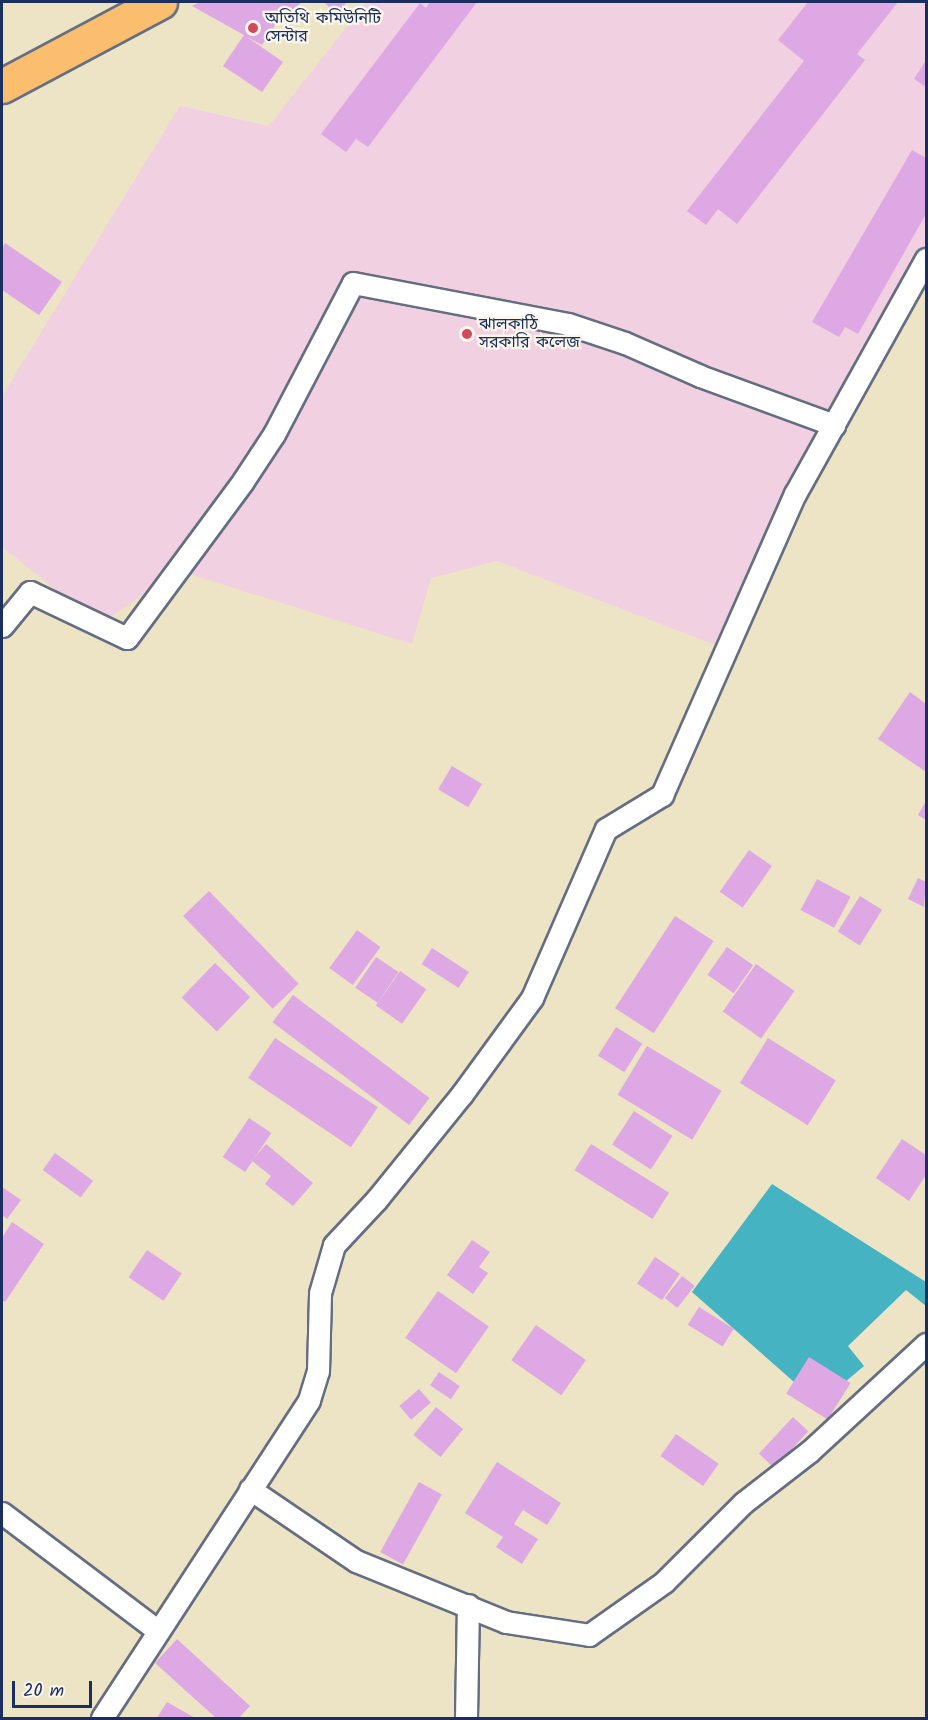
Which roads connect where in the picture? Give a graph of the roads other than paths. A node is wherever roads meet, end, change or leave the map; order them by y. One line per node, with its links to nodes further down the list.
1 (160, 2): 2 (highway)
2 (2, 86)
3 (927, 259): 4 (street)
4 (834, 425): 5 (street); 7 (street)
5 (2, 626)
6 (927, 1344): 9 (street)
7 (250, 1489): 9 (street); 10 (street)
8 (2, 1513): 10 (street)
9 (468, 1605): 12 (street)
10 (158, 1631): 11 (street)
11 (102, 1719)
12 (466, 1719)

